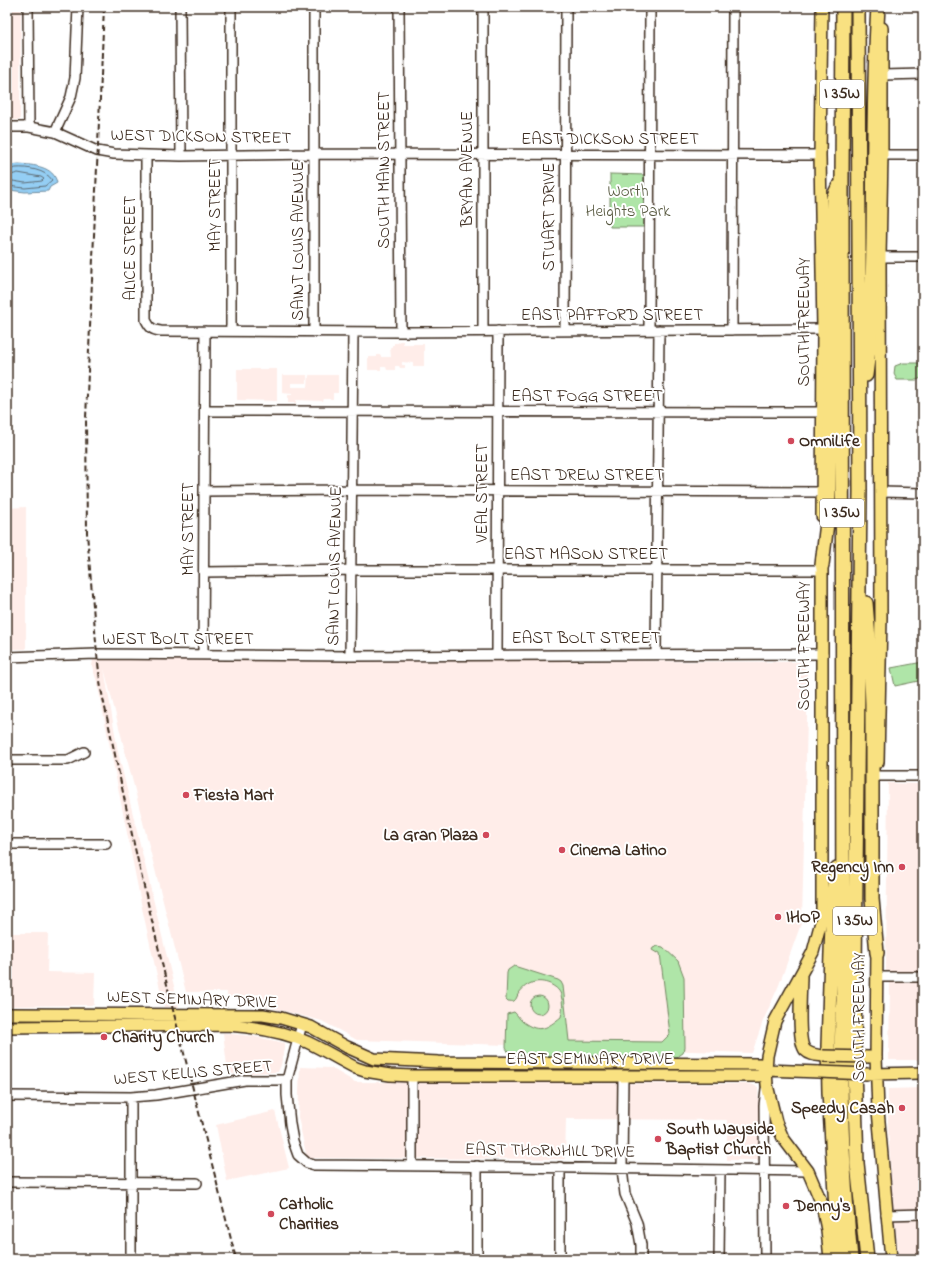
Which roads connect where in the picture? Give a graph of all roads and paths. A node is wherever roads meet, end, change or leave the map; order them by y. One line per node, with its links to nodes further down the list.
1 (28, 7): 17 (street)
2 (78, 7): 19 (street)
3 (180, 7): 30 (street)
4 (231, 7): 31 (street, MAY STREET)
5 (314, 7): 20 (street, SAINT LOUIS AVENUE)
6 (399, 7): 21 (street, SOUTH MAIN STREET)
7 (483, 7): 22 (street, BRYAN AVENUE)
8 (566, 7): 23 (street, STUART DRIVE)
9 (650, 7): 24 (street)
10 (733, 7): 25 (street)
11 (822, 7): 26 (main road, SOUTH FREEWAY)
12 (843, 7): 32 (highway, SOUTH FREEWAY / I 35W)
13 (858, 7): 53 (highway, SOUTH FREEWAY / I 35W)
14 (879, 7): 16 (main road, SOUTH FREEWAY); 53 (highway)
15 (923, 74): 16 (street)
16 (883, 75): 27 (main road, SOUTH FREEWAY)
17 (29, 126): 18 (street, WEST DICKSON STREET); 19 (street, WEST DICKSON STREET)
18 (7, 127)
19 (55, 132): 29 (street, WEST DICKSON STREET)
20 (314, 154): 21 (street, WEST DICKSON STREET); 31 (street, WEST DICKSON STREET); 44 (street, SAINT LOUIS AVENUE)
21 (400, 155): 22 (street, EAST DICKSON STREET); 46 (street, SOUTH MAIN STREET)
22 (483, 155): 23 (street, EAST DICKSON STREET); 47 (street, BRYAN AVENUE)
23 (566, 155): 24 (street, EAST DICKSON STREET); 41 (street, STUART DRIVE)
24 (650, 155): 25 (street, EAST DICKSON STREET); 36 (street)
25 (732, 155): 26 (street, EAST DICKSON STREET); 38 (street)
26 (820, 155): 35 (main road, SOUTH FREEWAY)
27 (882, 155): 28 (street); 33 (main road, SOUTH FREEWAY)
28 (923, 155)
29 (146, 156): 30 (street, WEST DICKSON STREET); 39 (street, ALICE STREET)
30 (180, 156): 31 (street, WEST DICKSON STREET)
31 (231, 156): 43 (street, MAY STREET)
32 (842, 180): 62 (highway); 79 (highway, SOUTH FREEWAY / I 35W)
33 (880, 257): 34 (street); 59 (main road, SOUTH FREEWAY)
34 (923, 257)
35 (823, 329): 38 (street, EAST PAFFORD STREET); 52 (main road, SOUTH FREEWAY)
36 (649, 330): 37 (street, EAST PAFFORD STREET); 41 (street, EAST PAFFORD STREET)
37 (659, 330): 38 (street, EAST PAFFORD STREET); 51 (street)
38 (732, 330)
39 (161, 331): 42 (street, EAST PAFFORD STREET)
40 (498, 331): 41 (street, EAST PAFFORD STREET); 47 (street, EAST PAFFORD STREET); 50 (street, VEAL STREET)
41 (565, 331)
42 (205, 332): 43 (street, EAST PAFFORD STREET); 48 (street, MAY STREET)
43 (231, 332): 44 (street, EAST PAFFORD STREET)
44 (314, 332): 45 (street, EAST PAFFORD STREET)
45 (353, 332): 46 (street, EAST PAFFORD STREET); 49 (street, SAINT LOUIS AVENUE)
46 (401, 332): 47 (street, EAST PAFFORD STREET)
47 (483, 332)
48 (205, 411): 49 (street, EAST FOGG STREET); 56 (street, MAY STREET)
49 (352, 411): 50 (street, EAST FOGG STREET); 54 (street, SAINT LOUIS AVENUE)
50 (498, 411): 51 (street, EAST FOGG STREET); 55 (street, VEAL STREET)
51 (658, 412): 52 (street, EAST FOGG STREET); 57 (street)
52 (822, 412): 58 (main road, SOUTH FREEWAY)
53 (860, 422): 61 (highway, SOUTH FREEWAY / I 35W)
54 (352, 490): 55 (street, EAST DREW STREET); 56 (street, EAST DREW STREET); 63 (street, SAINT LOUIS AVENUE)
55 (498, 490): 57 (street, EAST DREW STREET); 64 (street, VEAL STREET)
56 (204, 491): 66 (street, MAY STREET)
57 (657, 491): 58 (street, EAST DREW STREET); 65 (street)
58 (822, 492): 62 (main road, SOUTH FREEWAY)
59 (881, 492): 60 (street); 75 (main road, SOUTH FREEWAY)
60 (923, 493)
61 (859, 521): 80 (highway); 127 (highway, SOUTH FREEWAY / I 35W)
62 (822, 568): 65 (street, EAST MASON STREET); 69 (main road, SOUTH FREEWAY)
63 (351, 570): 64 (street, EAST MASON STREET); 66 (street, EAST MASON STREET); 71 (street, SAINT LOUIS AVENUE)
64 (497, 570): 65 (street, EAST MASON STREET); 67 (street, VEAL STREET)
65 (657, 570): 68 (street)
66 (204, 572): 70 (street, MAY STREET)
67 (497, 654): 68 (street, EAST BOLT STREET); 71 (street, EAST BOLT STREET)
68 (656, 654): 69 (street, EAST BOLT STREET)
69 (823, 654): 81 (main road, SOUTH FREEWAY)
70 (203, 655): 71 (street, WEST BOLT STREET); 72 (street, WEST BOLT STREET)
71 (350, 656)
72 (7, 657)
73 (84, 752): 74 (street)
74 (7, 760)
75 (878, 776): 76 (street); 80 (main road, SOUTH FREEWAY)
76 (923, 776)
77 (7, 844): 78 (street)
78 (106, 844)
79 (842, 846): 125 (highway); 126 (highway, SOUTH FREEWAY / I 35W)
80 (877, 953): 82 (main road, SOUTH FREEWAY)
81 (801, 976): 90 (main road, bridge); 94 (main road, SOUTH FREEWAY)
82 (878, 977): 83 (street); 90 (main road, SOUTH FREEWAY)
83 (923, 978)
84 (7, 1014): 85 (main road, WEST SEMINARY DRIVE)
85 (47, 1014): 86 (main road, WEST SEMINARY DRIVE); 88 (main road)
86 (302, 1024): 89 (street); 91 (main road, WEST SEMINARY DRIVE)
87 (7, 1027): 88 (main road, WEST SEMINARY DRIVE)
88 (43, 1027): 89 (main road, WEST SEMINARY DRIVE)
89 (298, 1039): 98 (main road, WEST SEMINARY DRIVE); 102 (street)
90 (873, 1057): 96 (main road, SOUTH FREEWAY)
91 (439, 1062): 92 (main road, EAST SEMINARY DRIVE); 98 (main road)
92 (500, 1062): 93 (main road, EAST SEMINARY DRIVE); 97 (main road); 99 (main road)
93 (689, 1063): 94 (main road, EAST SEMINARY DRIVE); 100 (main road)
94 (766, 1070): 96 (main road, EAST SEMINARY DRIVE, bridge); 100 (main road, EAST SEMINARY DRIVE); 103 (main road, SOUTH FREEWAY)
95 (923, 1073): 96 (main road, EAST SEMINARY DRIVE)
96 (873, 1074): 117 (main road, SOUTH FREEWAY)
97 (462, 1075): 98 (main road, EAST SEMINARY DRIVE); 99 (main road, EAST SEMINARY DRIVE)
98 (412, 1076): 106 (street)
99 (548, 1076): 101 (main road, EAST SEMINARY DRIVE)
100 (644, 1076): 101 (main road, EAST SEMINARY DRIVE)
101 (623, 1077): 109 (street)
102 (287, 1080): 105 (street, WEST KELLIS STREET); 106 (street, EAST THORNHILL DRIVE)
103 (767, 1085): 111 (street); 112 (main road, SOUTH FREEWAY)
104 (7, 1096): 105 (street, WEST KELLIS STREET)
105 (131, 1097): 114 (street)
106 (412, 1165): 107 (street, EAST THORNHILL DRIVE)
107 (477, 1166): 108 (street, EAST THORNHILL DRIVE); 119 (street)
108 (560, 1167): 109 (street, EAST THORNHILL DRIVE); 120 (street)
109 (622, 1169): 110 (street, EAST THORNHILL DRIVE); 121 (street)
110 (720, 1170): 111 (street, EAST THORNHILL DRIVE); 122 (street)
111 (764, 1170): 112 (street, EAST THORNHILL DRIVE); 123 (street)
112 (808, 1171): 124 (main road, SOUTH FREEWAY)
113 (7, 1182): 114 (street)
114 (131, 1183): 115 (street); 118 (street)
115 (197, 1183)
116 (923, 1214): 117 (street)
117 (886, 1215): 128 (main road, SOUTH FREEWAY)
118 (131, 1259)
119 (477, 1259)
120 (560, 1259)
121 (640, 1259)
122 (719, 1259)
123 (765, 1259)
124 (830, 1259)
125 (840, 1259)
126 (851, 1259)
127 (867, 1259)
128 (891, 1259)

